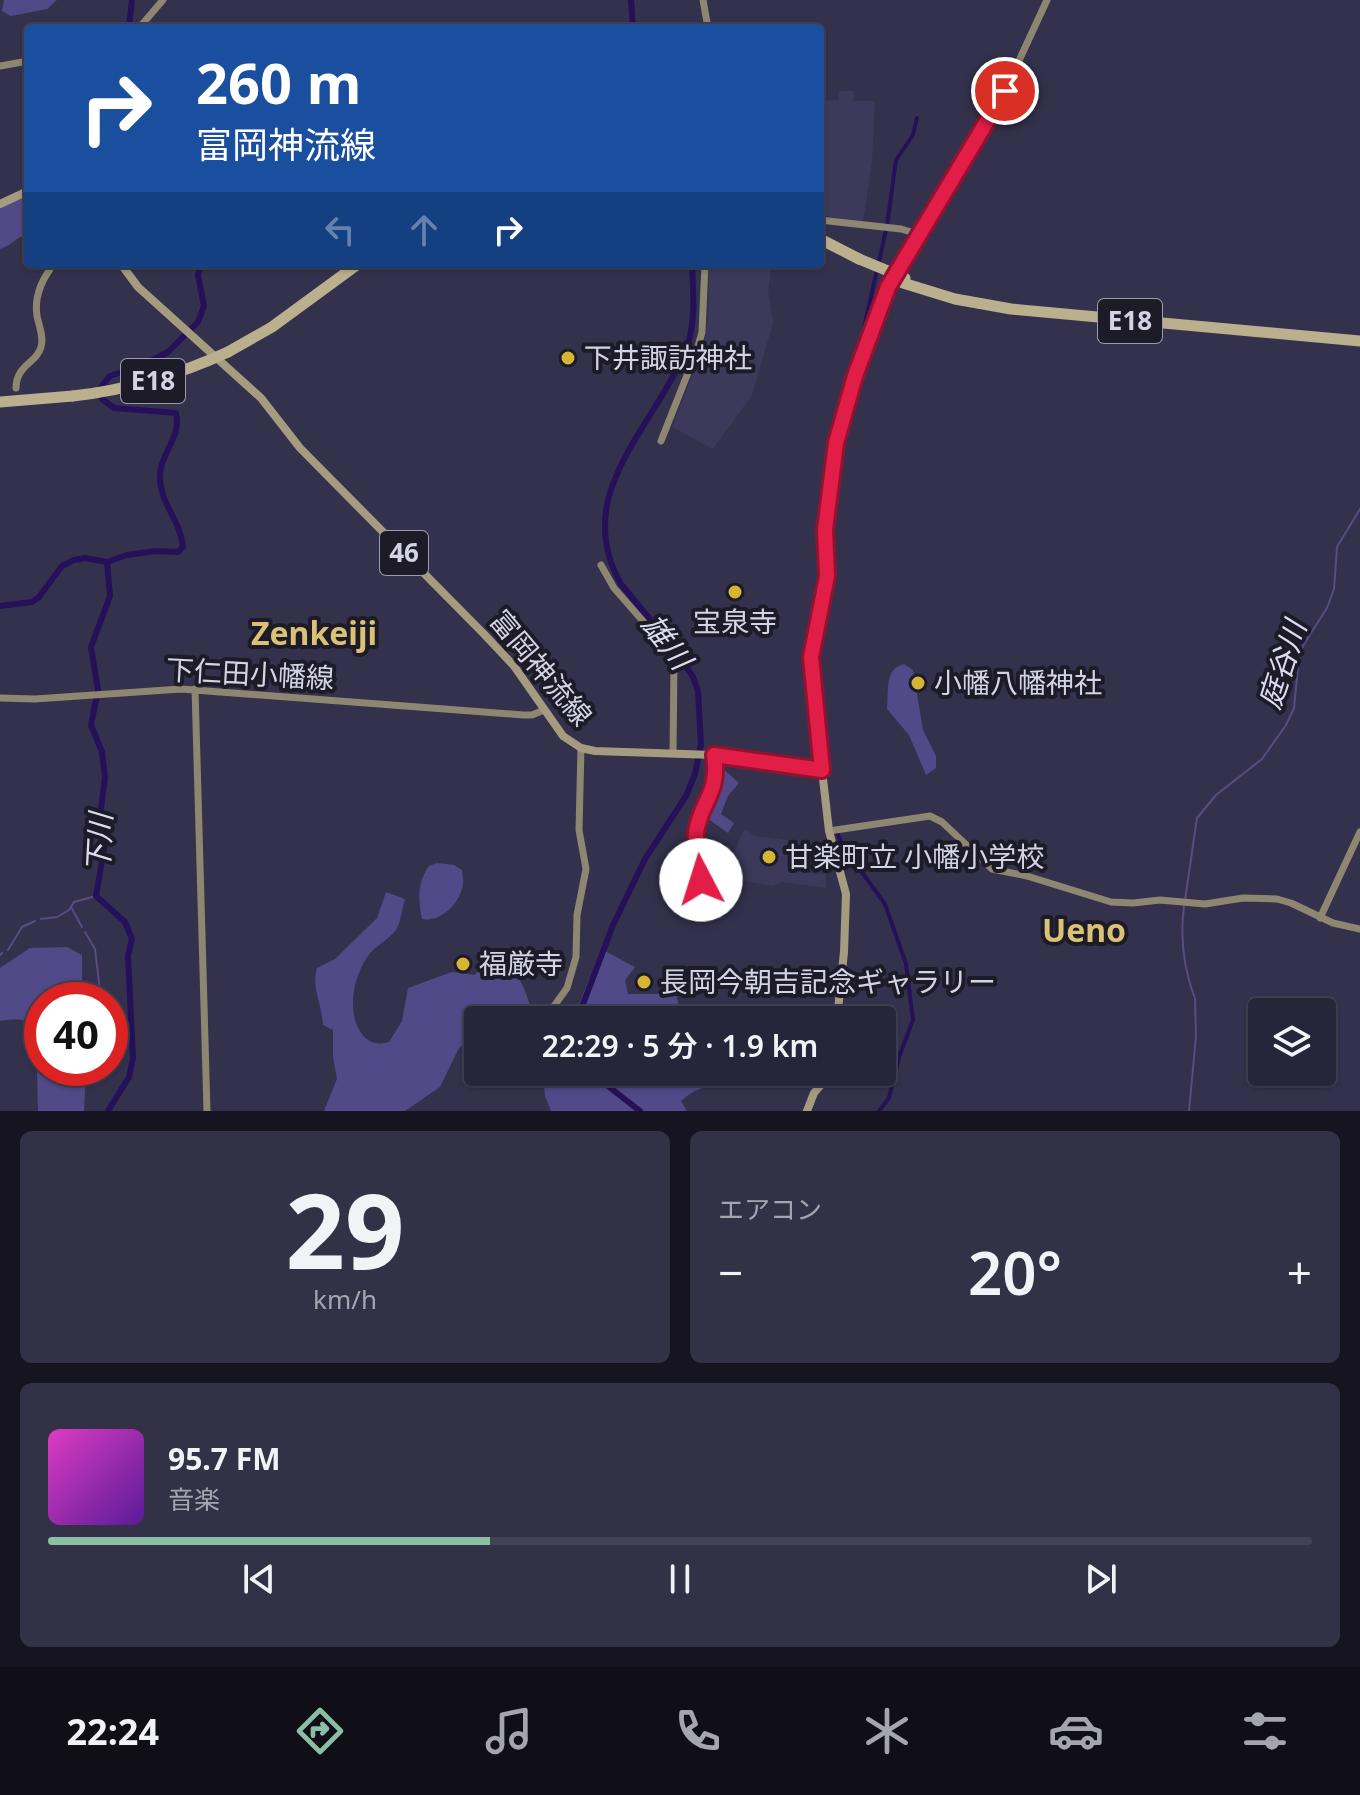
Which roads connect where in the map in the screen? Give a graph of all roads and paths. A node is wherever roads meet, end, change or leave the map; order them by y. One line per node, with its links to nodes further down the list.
1 (163, 0): 4 (main road)
2 (703, 0): 5 (main road)
3 (1047, 0): 11 (main road)
4 (142, 24)
5 (707, 24)
6 (24, 62): 7 (main road)
7 (0, 66)
8 (24, 193): 9 (main road)
9 (0, 204)
10 (824, 220): 11 (main road)
11 (918, 234): 32 (main road)
12 (824, 241): 14 (highway, E18)
13 (824, 248): 14 (highway, E18)
14 (858, 262): 20 (highway, E18, bridge)
15 (51, 268): 22 (main road)
16 (124, 268): 28 (main road, 富岡神流線 / 46)
17 (343, 268): 21 (highway, E18)
18 (353, 268): 21 (highway, E18)
19 (705, 268): 24 (main road)
20 (1360, 338)
21 (227, 350): 23 (highway, E18, bridge)
22 (16, 388)
23 (0, 399)
24 (661, 441)
25 (601, 565): 30 (main road)
26 (195, 689): 27 (main road, 下仁田小幡線); 28 (main road, 下仁田小幡線); 41 (main road)
27 (0, 698)
28 (544, 710): 29 (main road, 富岡神流線 / 46)
29 (581, 748): 30 (main road, 富岡神流線); 38 (main road)
30 (673, 753): 31 (main road, 富岡神流線)
31 (712, 754): 32 (main road, 富岡神流線); 35 (main road)
32 (822, 770): 33 (main road)
33 (829, 831): 36 (main road); 39 (main road)
34 (1360, 832): 36 (main road)
35 (701, 880)
36 (1320, 918): 37 (main road)
37 (1360, 929)
38 (554, 1006)
39 (838, 1006)
40 (820, 1086): 42 (main road)
41 (207, 1111)
42 (807, 1111)

